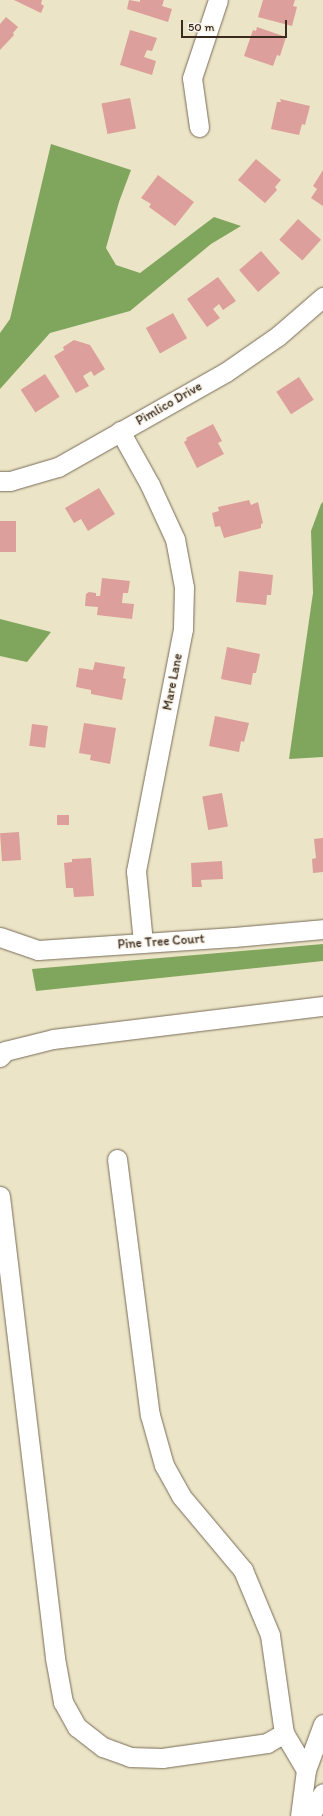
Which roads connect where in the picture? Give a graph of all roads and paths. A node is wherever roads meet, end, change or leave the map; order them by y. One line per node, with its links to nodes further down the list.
1 (218, 0): 2 (street)
2 (199, 126)
3 (323, 296): 4 (street, Pimlico Drive)
4 (120, 432): 5 (street, Pimlico Drive); 8 (street, Mare Lane)
5 (0, 481)
6 (323, 930): 8 (street, Pine Tree Court)
7 (0, 937): 8 (street, Pine Tree Court)
8 (143, 943)
9 (323, 1006): 10 (street)
10 (0, 1057)
11 (117, 1159): 14 (street)
12 (0, 1196): 14 (street)
13 (323, 1724): 15 (street)
14 (284, 1733): 15 (street)
15 (306, 1770): 16 (street)
16 (313, 1809)

